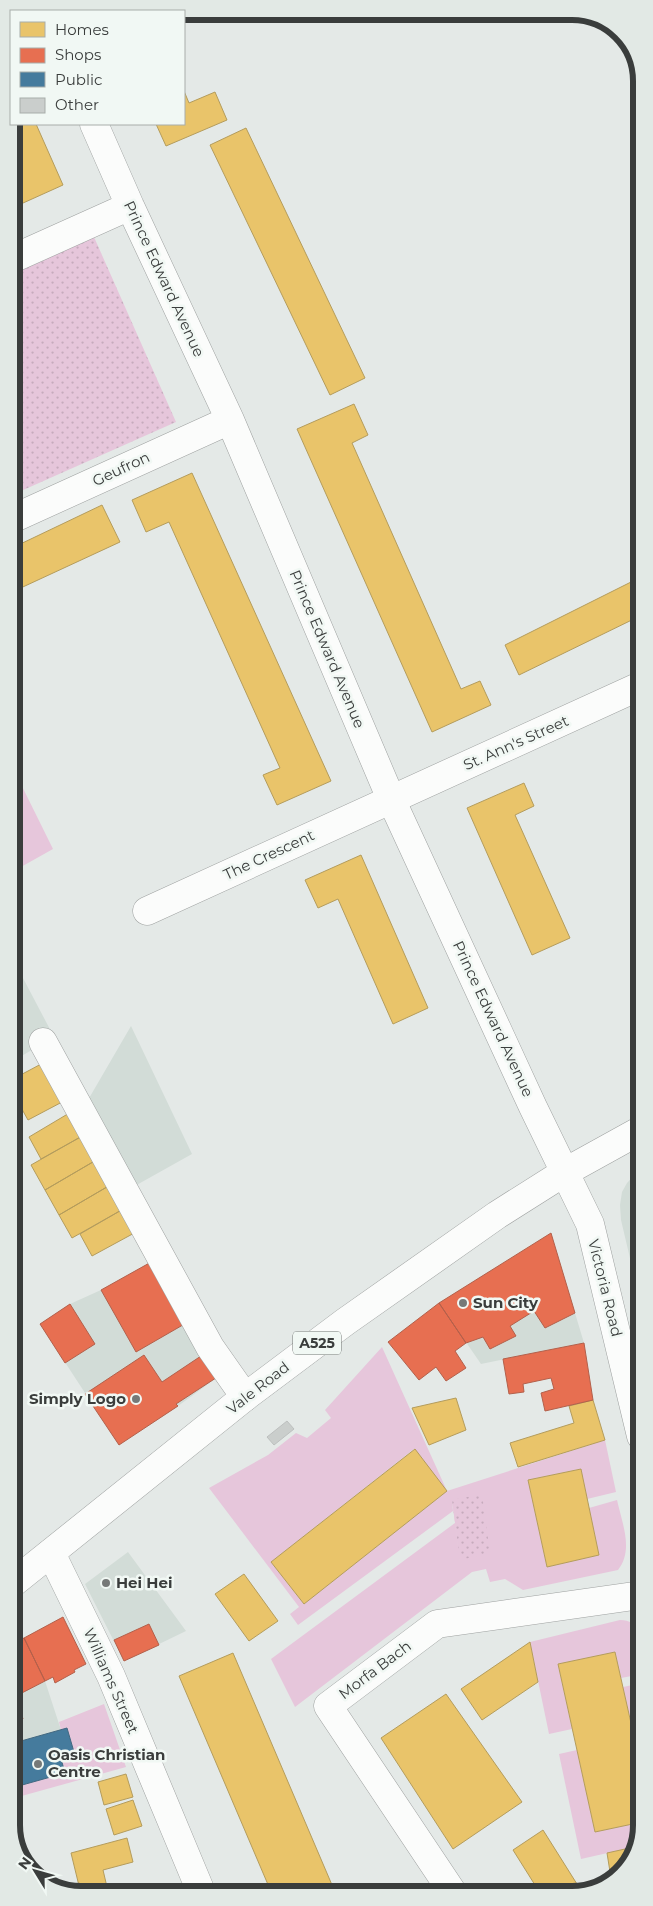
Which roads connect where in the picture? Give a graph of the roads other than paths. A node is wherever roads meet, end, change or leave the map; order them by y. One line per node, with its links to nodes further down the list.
1 (94, 125): 2 (street, Prince Edward Avenue)
2 (130, 206): 3 (street); 4 (street, Prince Edward Avenue)
3 (20, 255)
4 (230, 420): 5 (street, Geufron); 7 (street, Prince Edward Avenue)
5 (20, 515)
6 (633, 689): 7 (street, St. Ann's Street)
7 (392, 799): 8 (street, The Crescent); 11 (street, Prince Edward Avenue)
8 (147, 911)
9 (43, 1042): 12 (street)
10 (633, 1134): 11 (street, Vale Road / A525)
11 (565, 1172): 12 (street, Vale Road / A525); 13 (street, Victoria Road)
12 (245, 1397): 14 (street, Vale Road / A525)
13 (633, 1403)
14 (51, 1553): 15 (street, Vale Road / A525); 17 (street, Williams Street)
15 (20, 1575)
16 (633, 1596): 18 (street, Morfa Bach)
17 (199, 1886)
18 (448, 1886)

